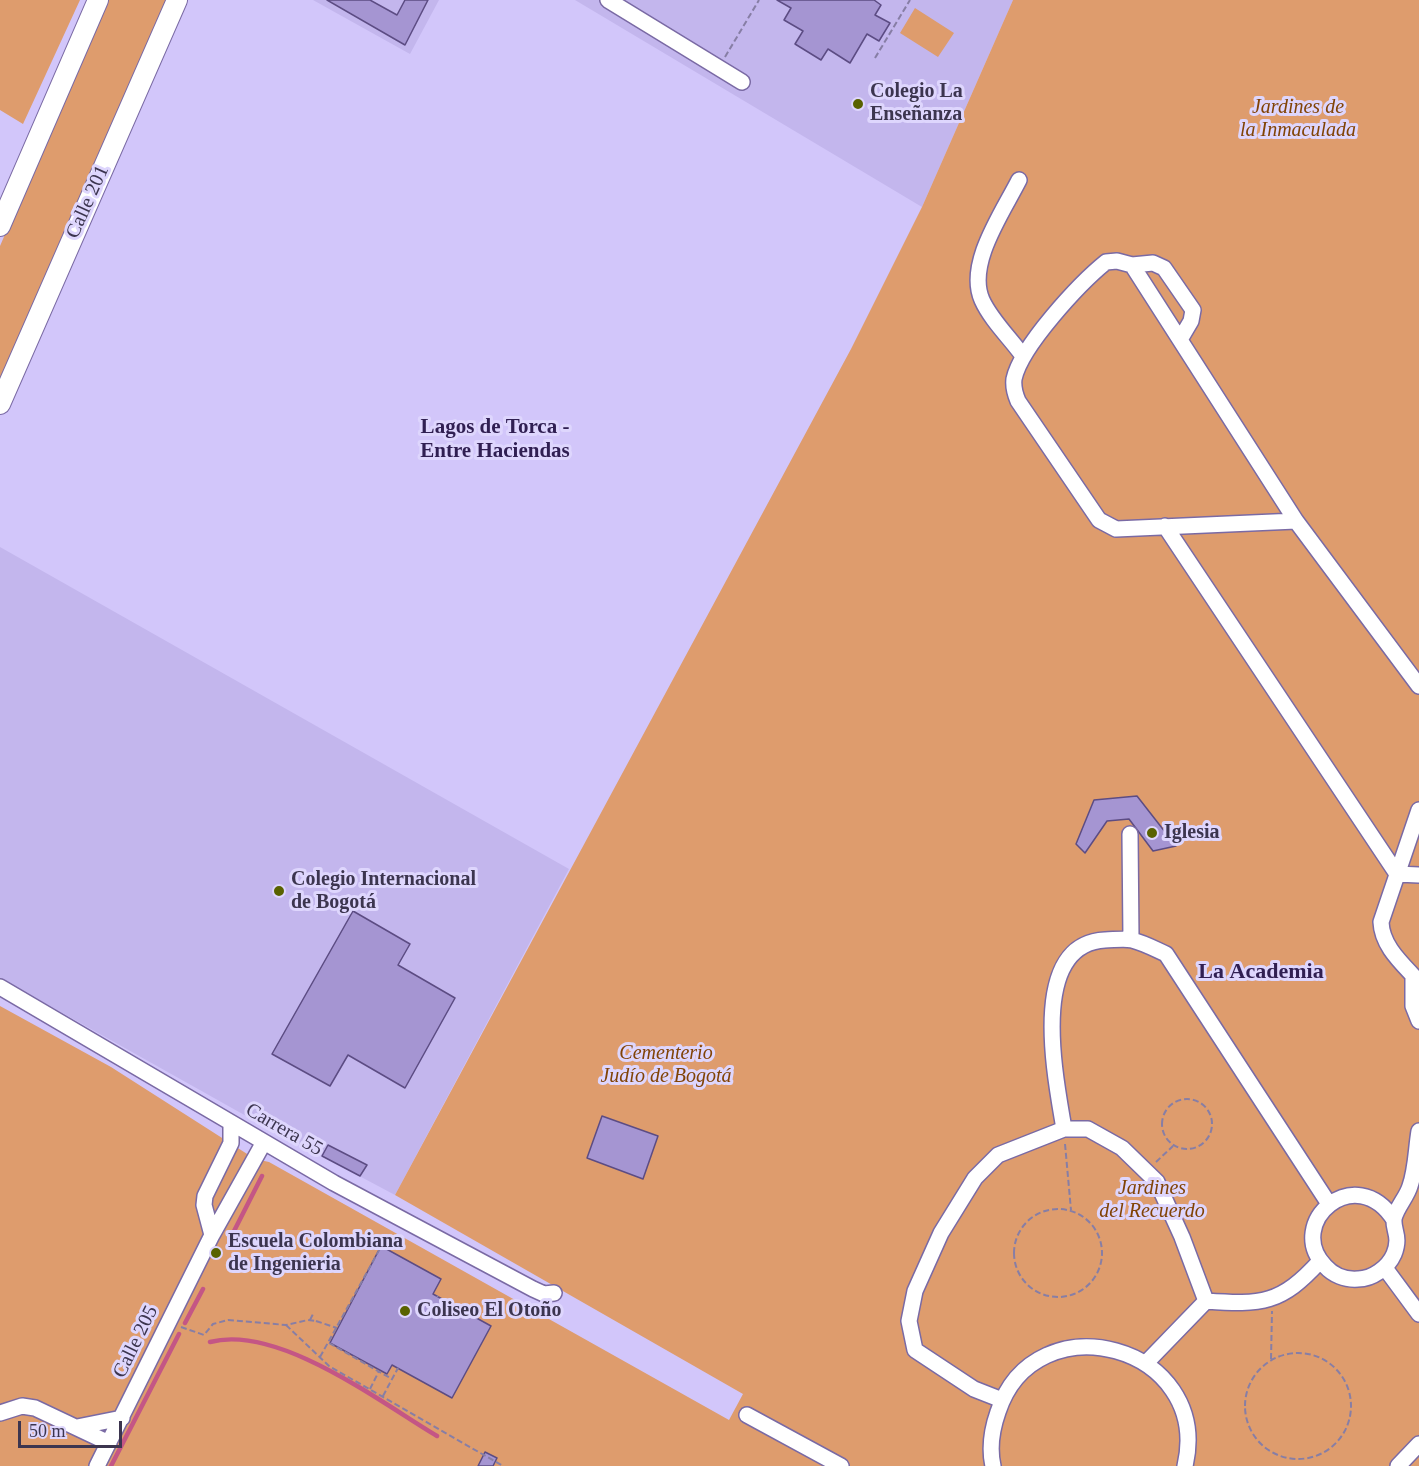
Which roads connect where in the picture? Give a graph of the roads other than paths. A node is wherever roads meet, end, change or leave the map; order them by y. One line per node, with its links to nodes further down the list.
1 (98, 0): 6 (main road)
2 (177, 0): 10 (main road, Calle 201)
3 (608, 0): 4 (street)
4 (742, 82)
5 (1020, 180): 9 (street)
6 (0, 226)
7 (1132, 265): 8 (street); 8 (street); 9 (street)
8 (1181, 339): 11 (street)
9 (1023, 356): 12 (street)
10 (0, 404)
11 (1296, 521): 12 (street); 13 (street)
12 (1165, 526): 16 (street)
13 (1419, 686)
14 (1419, 810): 16 (street)
15 (1130, 834): 18 (street)
16 (1397, 874): 17 (street); 19 (street)
17 (1419, 875)
18 (1131, 939): 23 (street); 26 (street)
19 (1416, 979): 21 (street)
20 (0, 987): 22 (street, Carrera 55)
21 (1419, 1021)
22 (231, 1123): 25 (street, Carrera 55); 28 (street)
23 (1064, 1129): 32 (street); 35 (street)
24 (1419, 1131): 27 (street)
25 (264, 1142): 28 (street, Calle 205); 31 (street, Carrera 55)
26 (1329, 1204): 27 (street); 29 (street)
27 (1394, 1220): 30 (street)
28 (212, 1235): 38 (street, Calle 205)
29 (1320, 1261): 30 (street); 32 (street)
30 (1385, 1268): 33 (street)
31 (554, 1293)
32 (1206, 1301): 34 (street)
33 (1419, 1314)
34 (1146, 1363): 35 (street); 45 (street)
35 (1002, 1400): 44 (street)
36 (0, 1413): 39 (street)
37 (747, 1415): 43 (street)
38 (122, 1418): 39 (street); 40 (street, Calle 205)
39 (77, 1427): 40 (street)
40 (109, 1443): 42 (street, Calle 205)
41 (1419, 1444): 46 (street)
42 (97, 1466)
43 (841, 1466)
44 (993, 1466)
45 (1185, 1466)
46 (1398, 1466)

